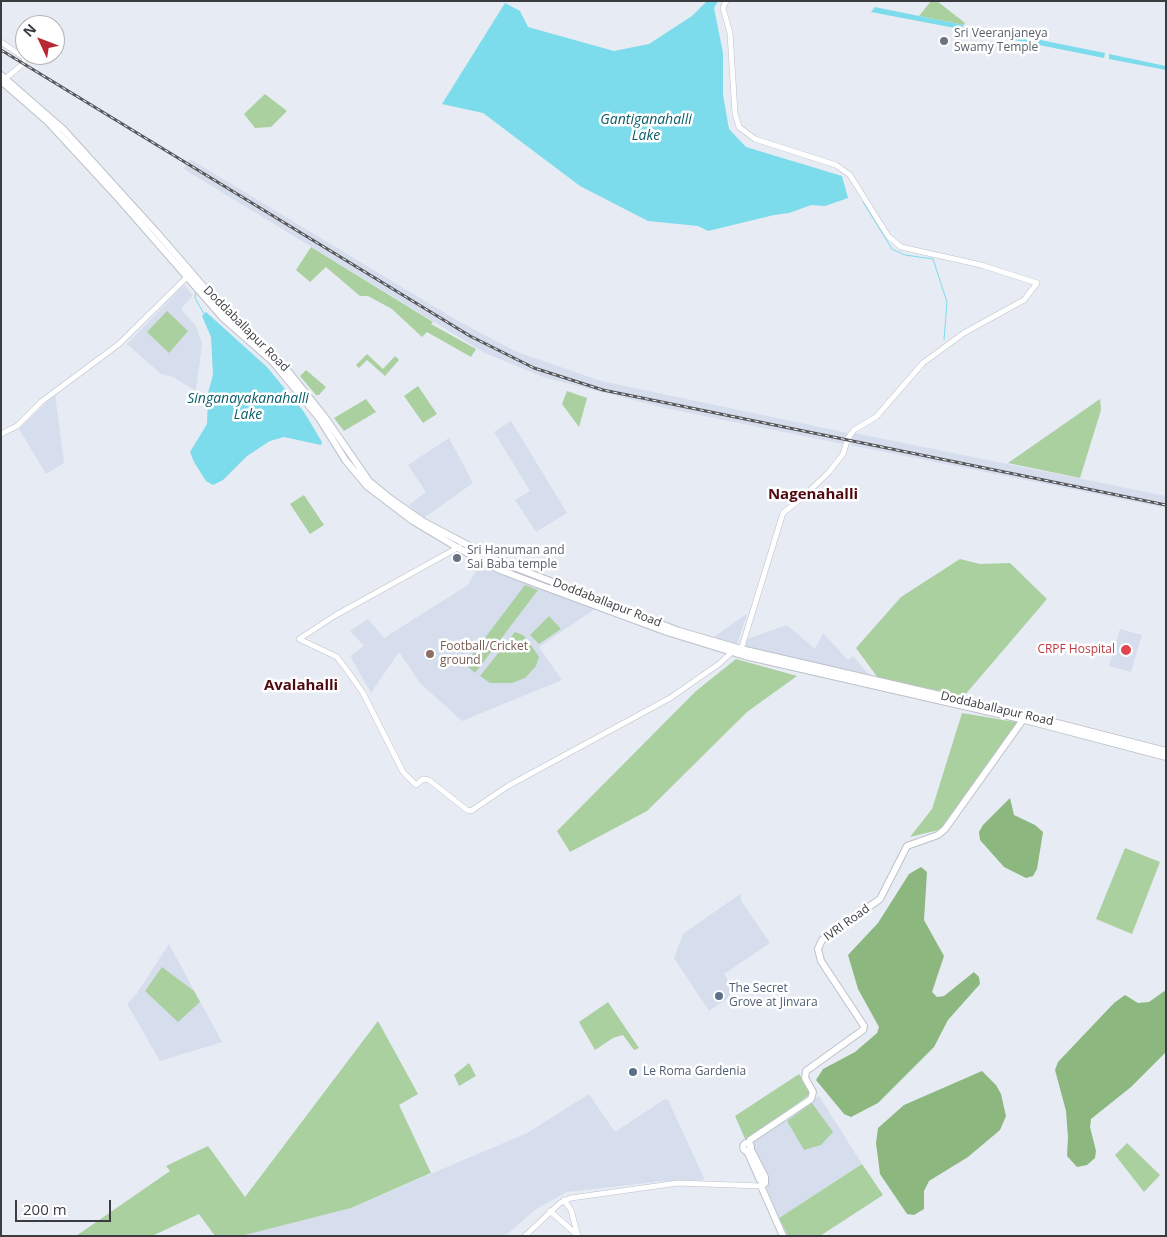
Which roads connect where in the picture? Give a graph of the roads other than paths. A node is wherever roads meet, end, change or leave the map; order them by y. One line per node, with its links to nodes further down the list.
1 (726, 1): 10 (street)
2 (1, 42): 3 (street)
3 (3, 78): 4 (main road, Doddaballapur Road)
4 (121, 197): 5 (main road, Doddaballapur Road); 6 (main road, Doddaballapur Road)
5 (187, 277): 6 (main road, Doddaballapur Road); 7 (street)
6 (200, 288): 8 (main road, Doddaballapur Road)
7 (1, 434)
8 (460, 546): 9 (main road, Doddaballapur Road); 9 (street)
9 (733, 649): 10 (main road, Doddaballapur Road)
10 (740, 652): 11 (main road, Doddaballapur Road)
11 (1025, 717): 12 (main road, Doddaballapur Road); 13 (main road, Doddaballapur Road); 14 (main road, IVRI Road)
12 (1166, 751)
13 (1166, 757)
14 (763, 1185): 15 (street); 20 (main road, IVRI Road)
15 (564, 1200): 16 (street); 17 (street)
16 (550, 1211): 17 (street); 18 (street)
17 (571, 1224): 19 (street)
18 (525, 1236)
19 (578, 1236)
20 (783, 1236)

